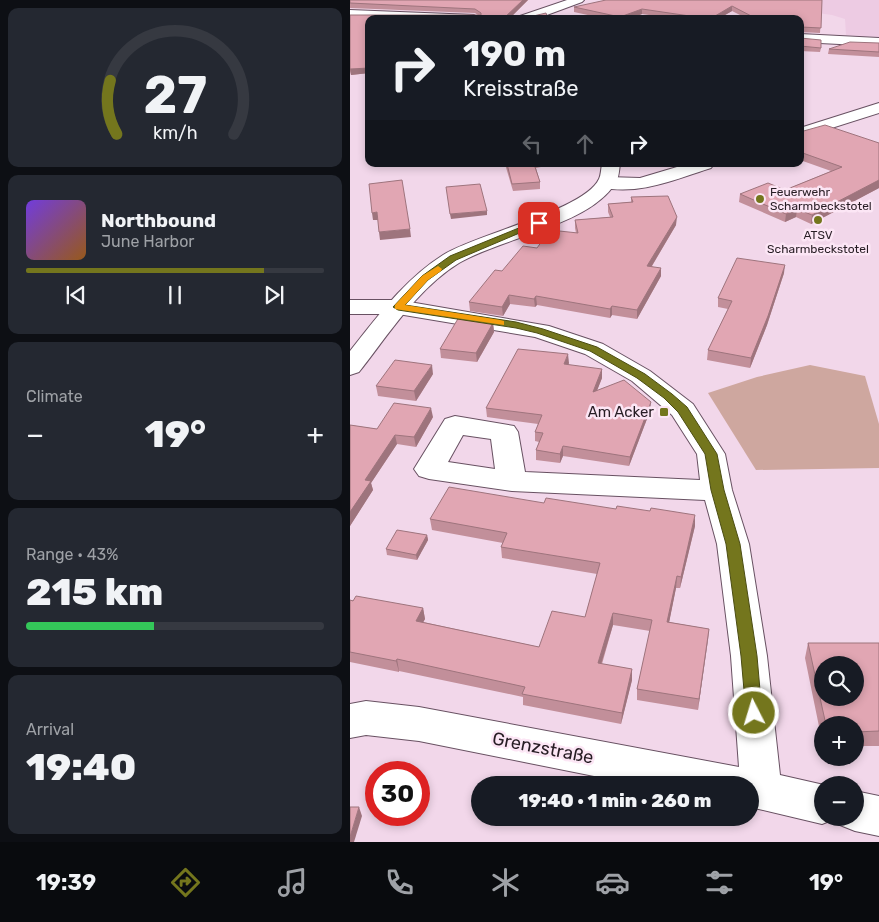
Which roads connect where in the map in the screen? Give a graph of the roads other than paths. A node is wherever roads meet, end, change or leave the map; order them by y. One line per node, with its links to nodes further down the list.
1 (578, 0): 4 (street)
2 (350, 14): 3 (street)
3 (375, 15)
4 (535, 15)
5 (804, 38): 6 (street)
6 (879, 42)
7 (879, 108): 8 (street)
8 (804, 132)
9 (695, 167): 10 (street)
10 (609, 173): 12 (street)
11 (350, 307): 12 (street)
12 (398, 307): 13 (street); 15 (street)
13 (350, 367)
14 (512, 481): 15 (street)
15 (718, 490): 18 (street)
16 (350, 721): 17 (street, Grenzstraße)
17 (687, 776)
18 (749, 776)
19 (759, 790): 20 (street, Grenzstraße)
20 (814, 802)
21 (864, 813): 22 (street)
22 (879, 816)

